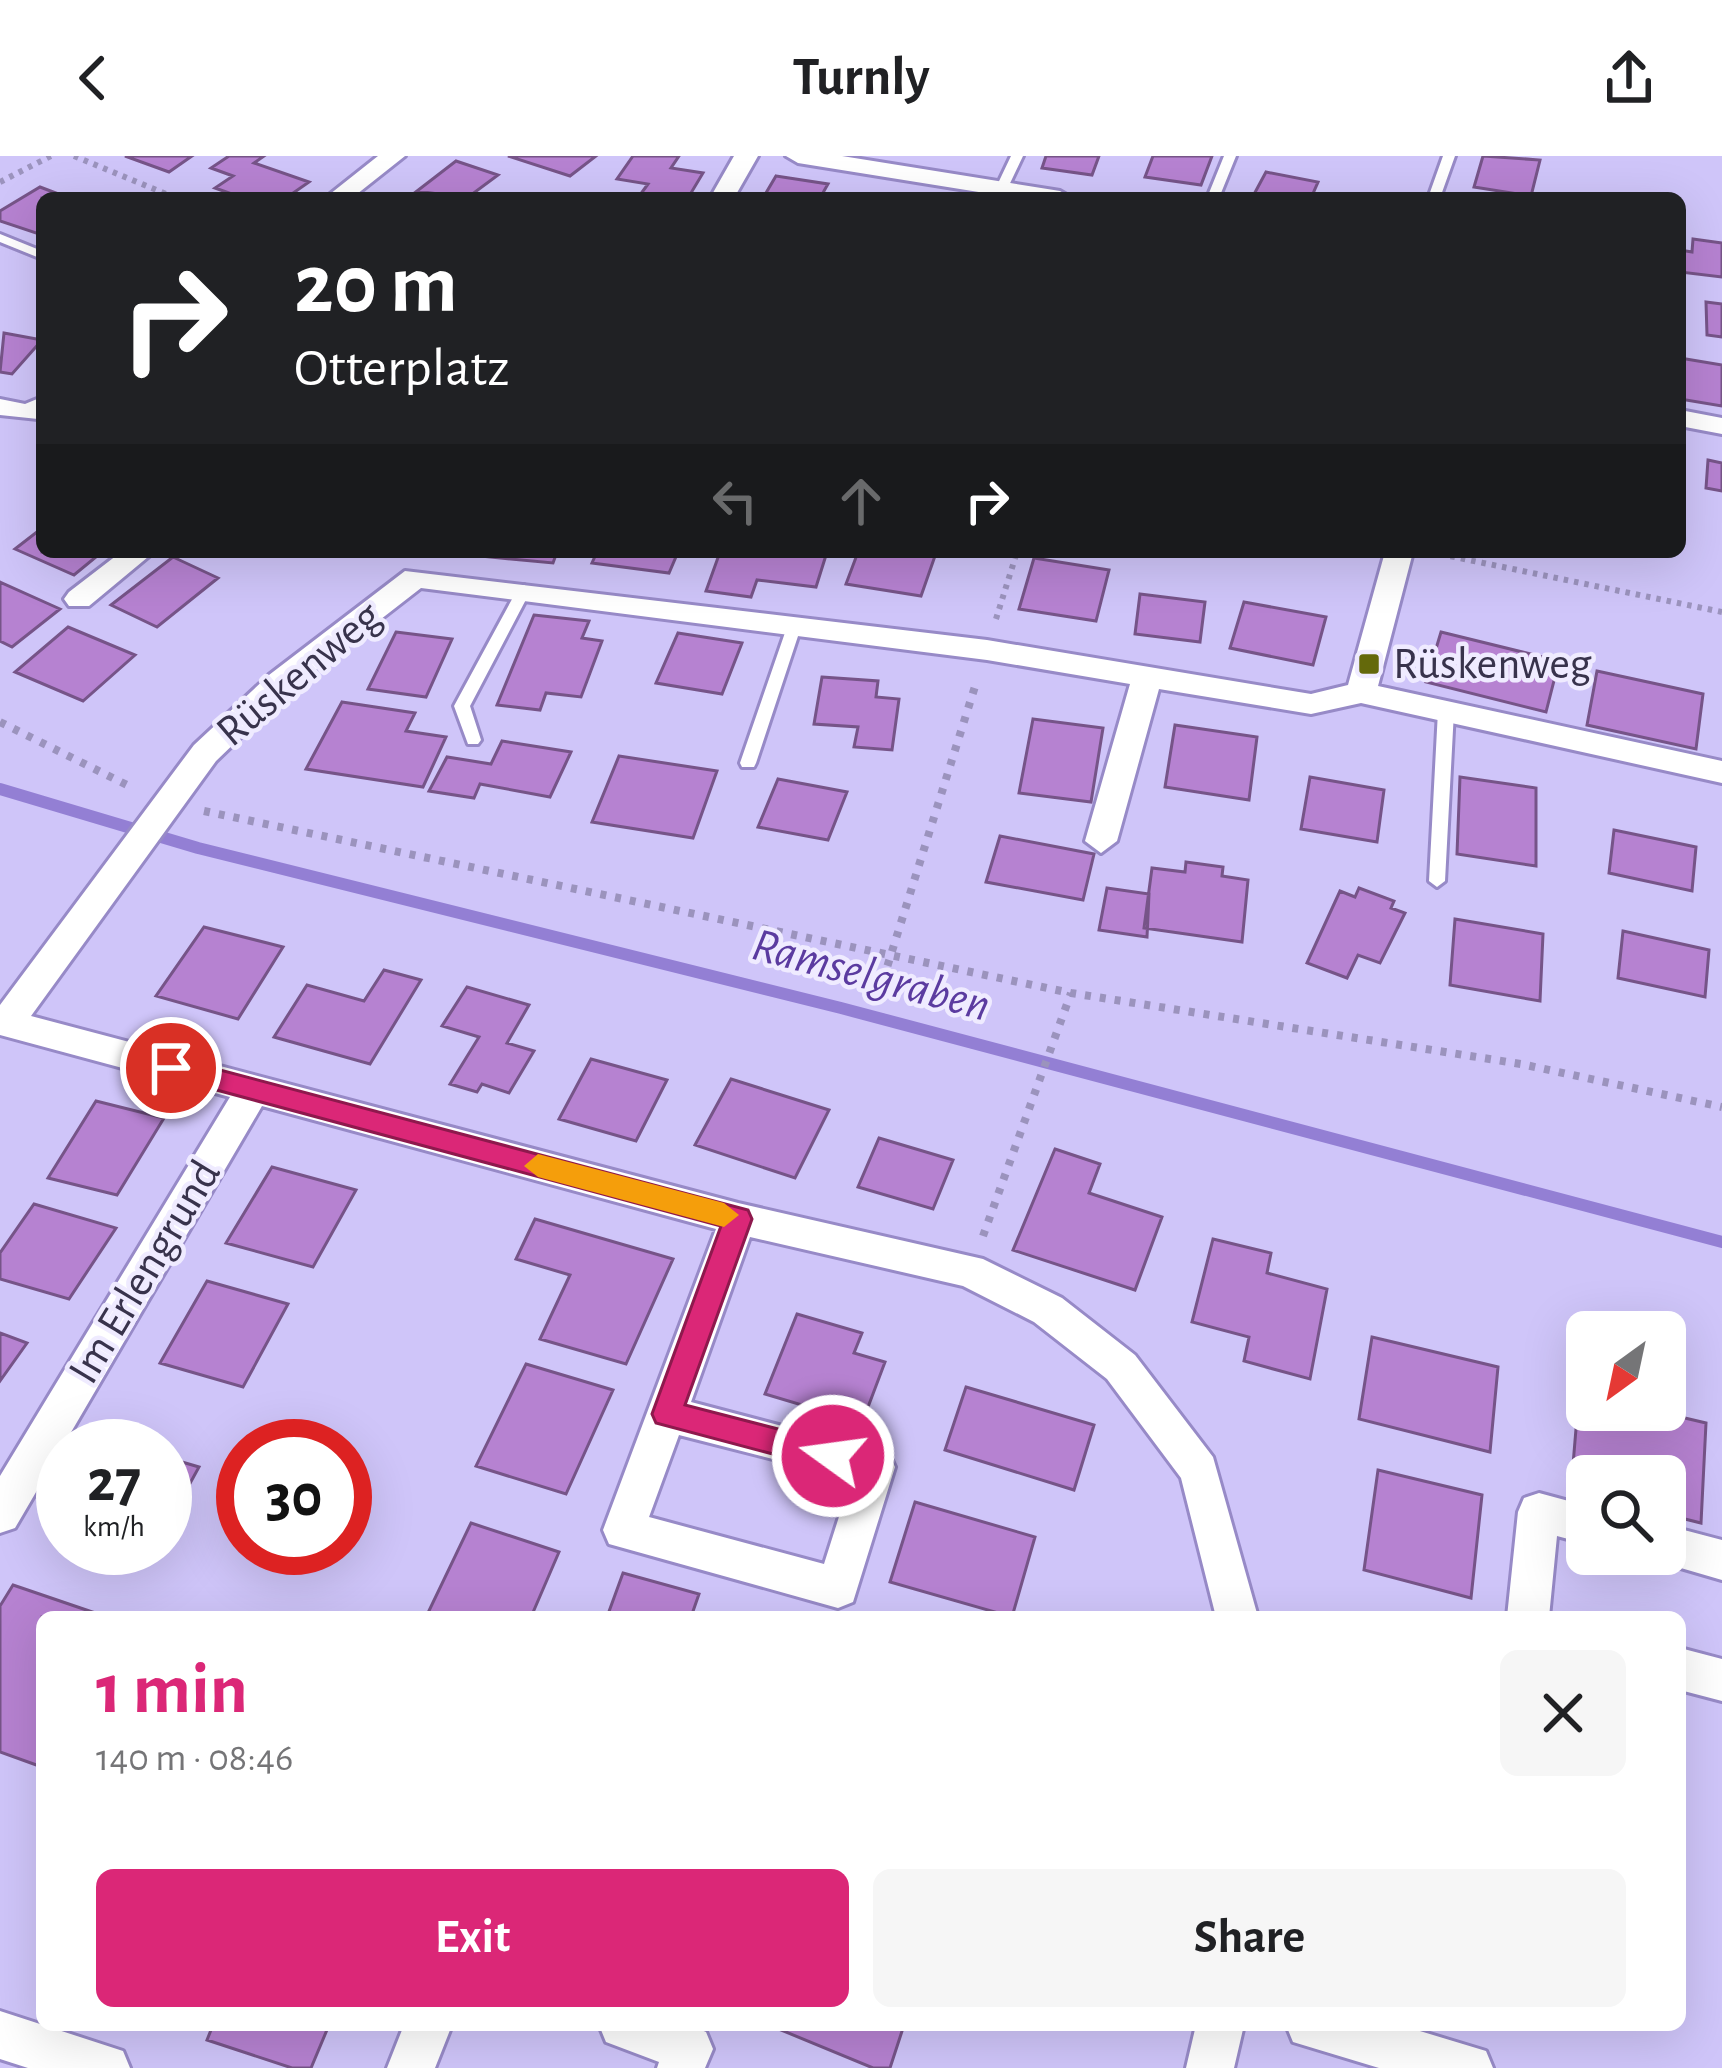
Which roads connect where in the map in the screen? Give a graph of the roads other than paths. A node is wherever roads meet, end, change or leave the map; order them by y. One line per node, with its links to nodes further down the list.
1 (393, 156): 7 (street)
2 (746, 156): 8 (street)
3 (798, 156): 9 (street)
4 (1017, 156): 10 (lane)
5 (1230, 156): 11 (lane)
6 (1449, 156): 12 (lane)
7 (345, 192)
8 (725, 192)
9 (994, 192)
10 (999, 192)
11 (1215, 192)
12 (1436, 192)
13 (0, 238): 14 (lane)
14 (36, 253)
15 (0, 407): 16 (street)
16 (36, 412)
17 (1686, 419): 18 (street)
18 (1722, 426)
19 (132, 558): 22 (street)
20 (1398, 558): 25 (street)
21 (524, 590): 23 (street, Rüskenweg); 27 (lane); 32 (street, Rüskenweg)
22 (79, 599)
23 (795, 624): 24 (street, Rüskenweg); 28 (lane)
24 (1146, 680): 25 (street, Rüskenweg); 30 (street)
25 (1360, 693): 26 (street, Rüskenweg)
26 (1446, 711): 29 (street, Rüskenweg); 31 (lane)
27 (473, 740)
28 (748, 764)
29 (1722, 772)
30 (1101, 841)
31 (1437, 880)
32 (3, 1022): 33 (street)
33 (253, 1090): 34 (street); 36 (street, Im Erlengrund)
34 (738, 1219): 35 (street); 40 (street)
35 (667, 1414): 35 (street)
36 (0, 1514)
37 (1566, 1519): 41 (street)
38 (1686, 1551): 39 (street)
39 (1722, 1560)
40 (1235, 1611)
41 (1529, 1611)
42 (1686, 1671): 43 (street)
43 (1722, 1680)
44 (426, 2031): 50 (street)
45 (640, 2031): 51 (street)
46 (1219, 2031): 52 (street)
47 (1332, 2031): 53 (street)
48 (0, 2035): 49 (street)
49 (106, 2068)
50 (411, 2068)
51 (682, 2068)
52 (1210, 2068)
53 (1469, 2068)

